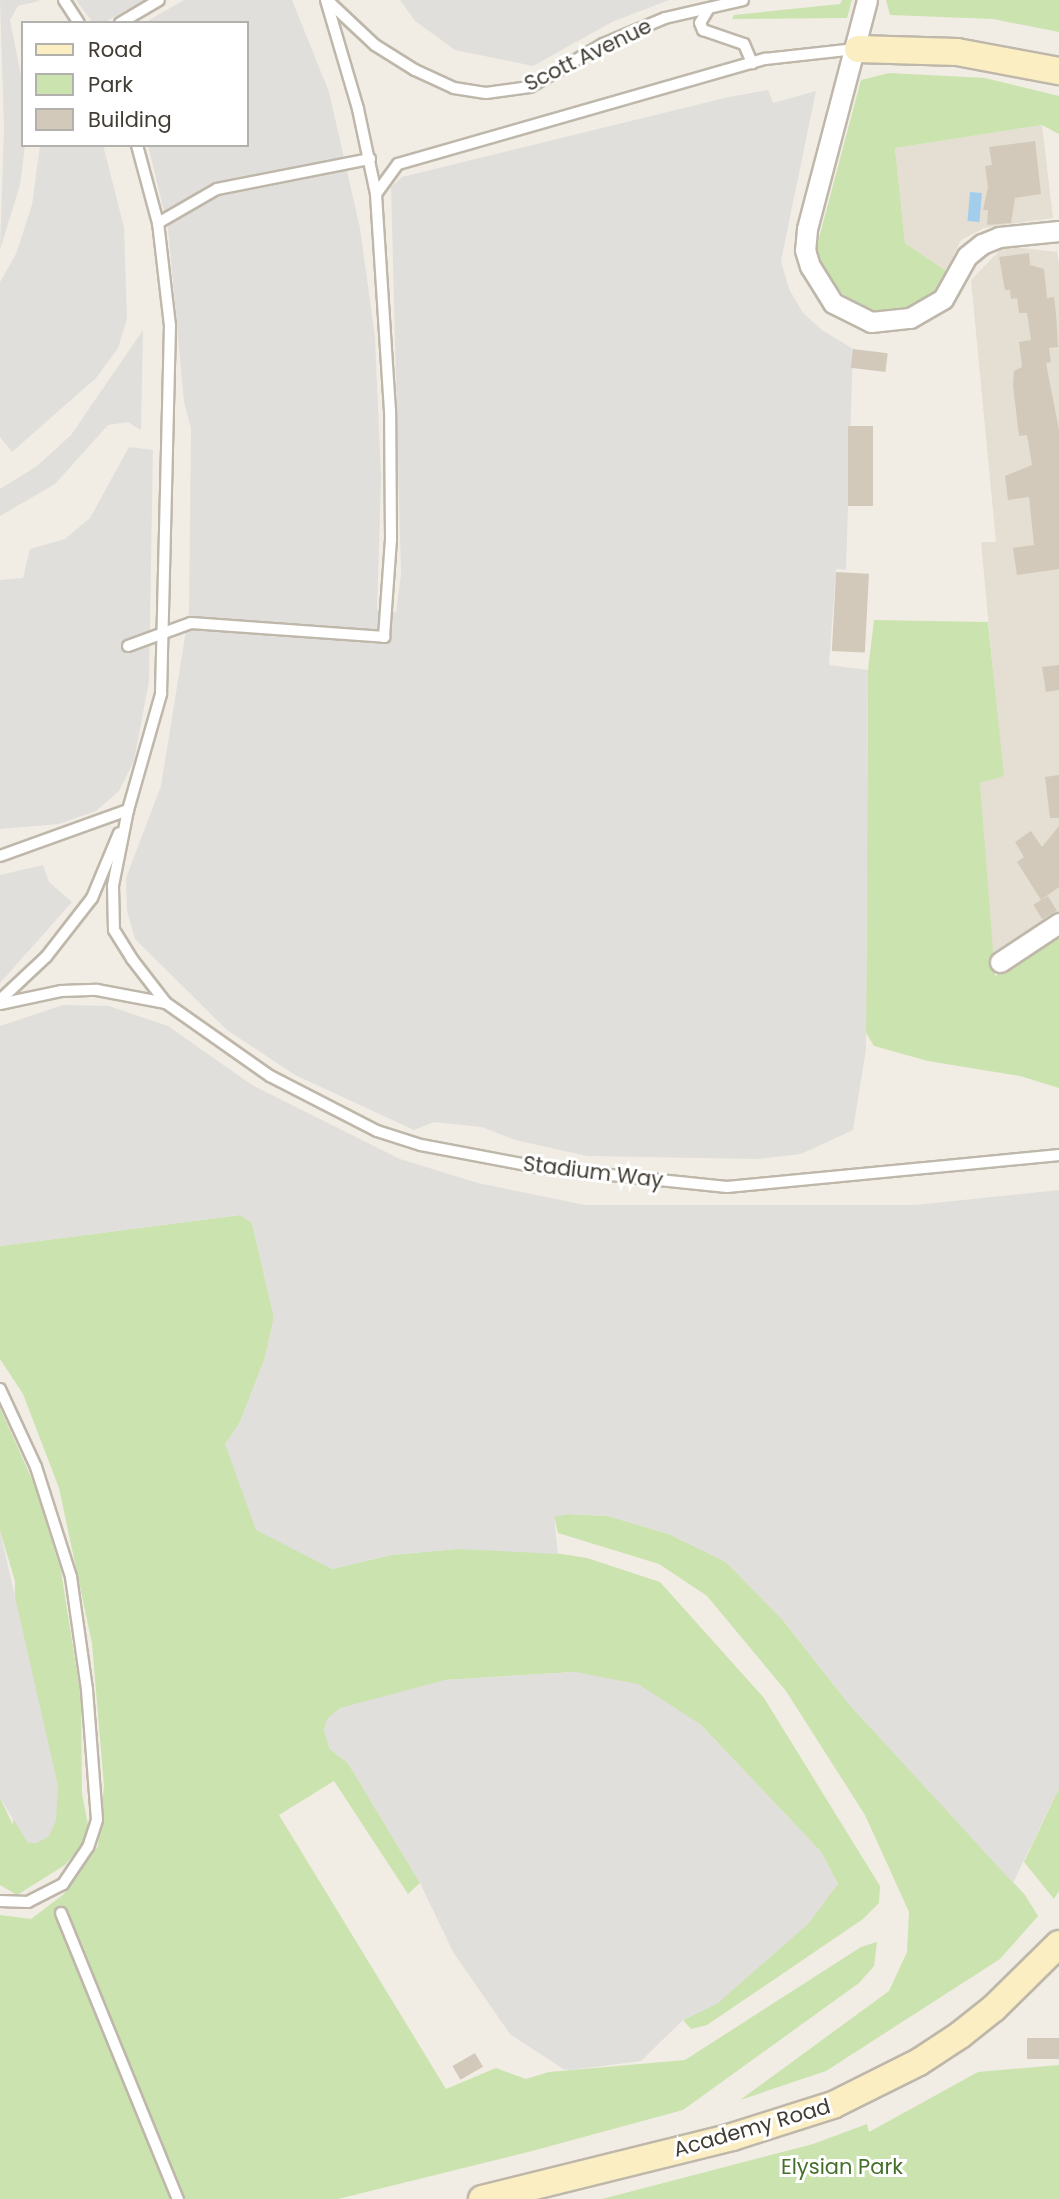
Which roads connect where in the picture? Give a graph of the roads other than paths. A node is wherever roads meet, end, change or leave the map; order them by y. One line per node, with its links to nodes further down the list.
1 (64, 0): 7 (lane)
2 (159, 0): 8 (lane)
3 (326, 0): 6 (lane, Scott Avenue); 13 (lane)
4 (743, 0): 6 (lane, Scott Avenue)
5 (867, 0): 9 (street)
6 (709, 8): 10 (lane)
7 (78, 21)
8 (123, 21)
9 (858, 49): 10 (lane); 11 (main road); 16 (street)
10 (752, 63): 14 (lane)
11 (1059, 71)
12 (138, 147): 15 (lane)
13 (370, 159): 14 (lane); 15 (lane)
14 (376, 194): 17 (lane)
15 (158, 223): 17 (lane)
16 (1059, 231)
17 (162, 634): 18 (lane); 19 (lane)
18 (128, 646)
19 (128, 810): 20 (lane); 23 (lane); 24 (lane, Stadium Way)
20 (0, 856)
21 (1059, 923): 22 (street)
22 (1000, 962)
23 (0, 1002): 24 (lane, Stadium Way)
24 (166, 1003): 25 (lane, Stadium Way)
25 (1059, 1155)
26 (0, 1389): 27 (lane)
27 (0, 1901)
28 (61, 1913): 30 (lane)
29 (1059, 1944): 31 (main road, Academy Road)
30 (178, 2199)
31 (482, 2199)

